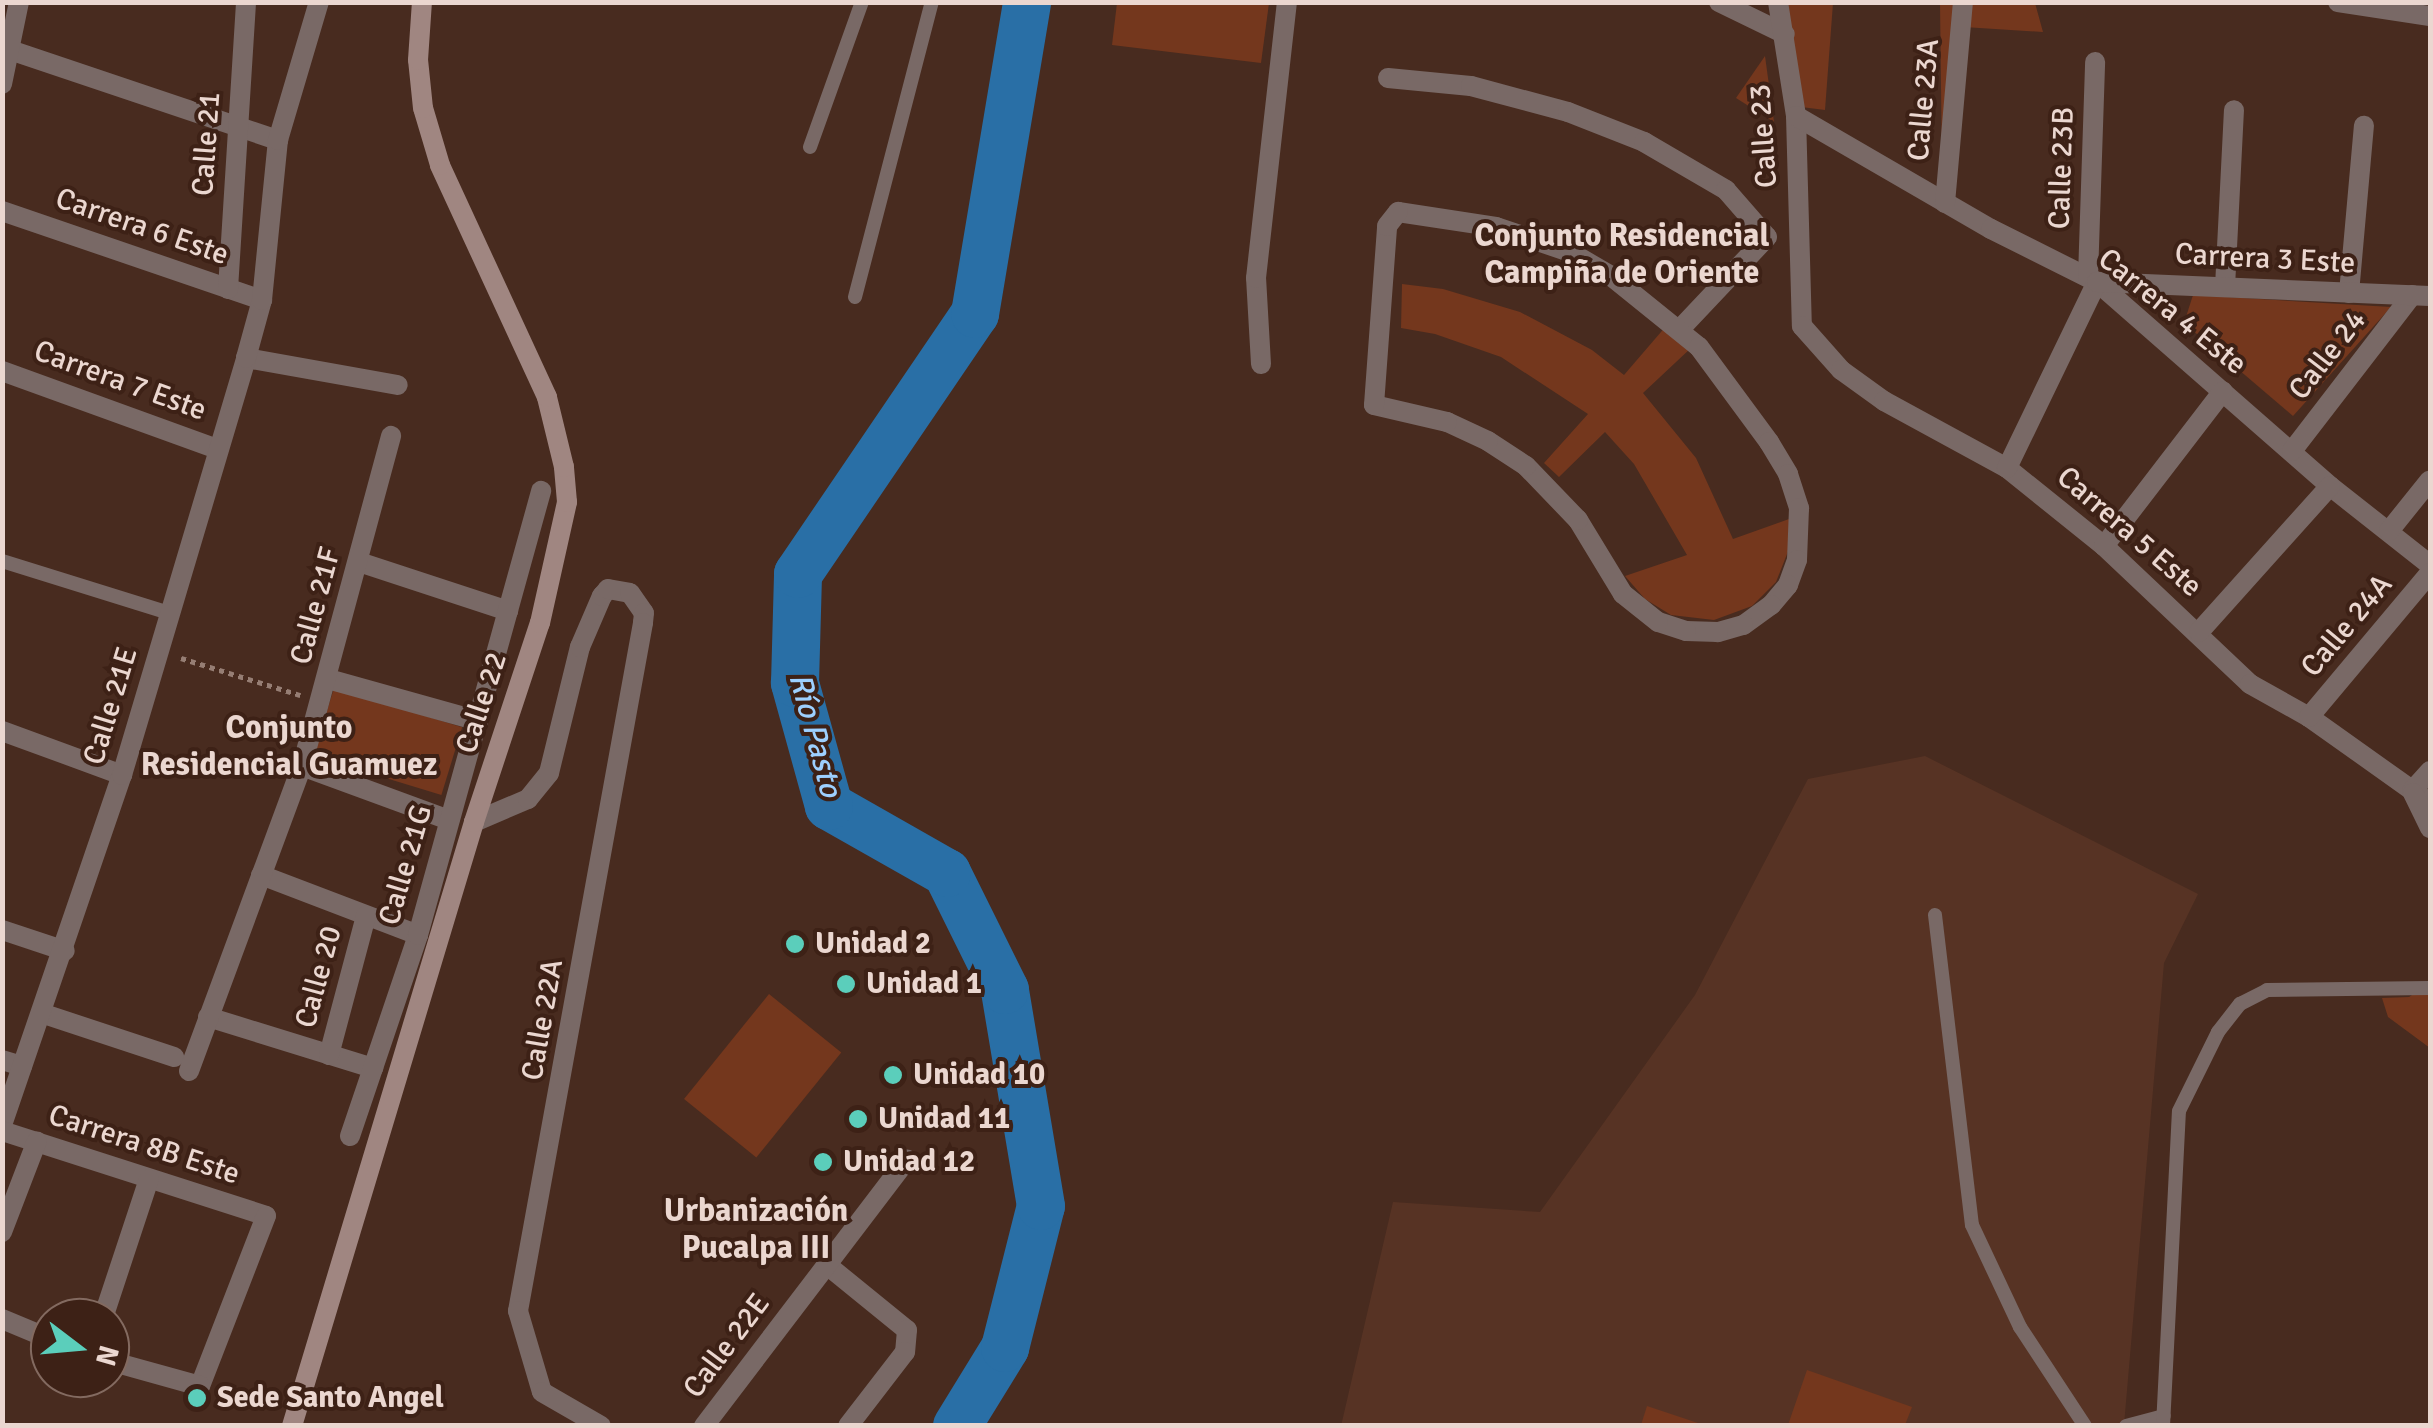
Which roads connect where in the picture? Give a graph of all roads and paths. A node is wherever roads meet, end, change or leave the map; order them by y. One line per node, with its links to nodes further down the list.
1 (19, 2): 14 (street)
2 (246, 2): 21 (street, Calle 21)
3 (319, 2): 22 (street)
4 (422, 2): 70 (main road, Calle 22)
5 (862, 2): 23 (lane)
6 (932, 2): 33 (lane)
7 (1287, 2): 38 (street)
8 (1719, 2): 13 (street)
9 (1778, 2): 13 (street, Calle 23)
10 (1963, 2): 24 (street, Calle 23A)
11 (2338, 2): 12 (street)
12 (2430, 16)
13 (1785, 34): 19 (street, Calle 23)
14 (10, 50): 17 (street); 21 (street)
15 (2096, 62): 28 (street, Calle 23B)
16 (1388, 78): 26 (street)
17 (2, 84)
18 (2234, 110): 29 (street)
19 (1796, 116): 24 (street, Carrera 4 Este); 27 (street, Calle 23)
20 (2364, 126): 31 (street, Calle 24)
21 (238, 130): 22 (street); 30 (street, Calle 21)
22 (278, 140): 34 (street)
23 (810, 148)
24 (1945, 202): 28 (street, Carrera 4 Este)
25 (2, 212): 30 (street, Carrera 6 Este)
26 (1767, 237): 27 (street); 36 (street)
27 (1800, 237): 35 (street, Calle 23)
28 (2093, 279): 29 (street, Carrera 3 Este); 41 (street, Carrera 4 Este); 45 (street, Calle 23B)
29 (2224, 287): 31 (street, Carrera 3 Este)
30 (228, 288): 34 (street, Carrera 6 Este)
31 (2349, 293): 32 (street, Carrera 3 Este)
32 (2422, 296): 44 (street, Calle 24)
33 (855, 297)
34 (262, 300): 37 (street, Calle 21E)
35 (1802, 326): 45 (street, Carrera 5 Este)
36 (1680, 329): 36 (street)
37 (246, 358): 40 (street); 43 (street, Calle 21E)
38 (1260, 364)
39 (2, 371): 43 (street, Carrera 7 Este)
40 (398, 385)
41 (2223, 390): 44 (street, Carrera 4 Este); 50 (street)
42 (391, 436): 52 (street, Calle 21F)
43 (218, 448): 56 (street, Calle 21E)
44 (2292, 451): 47 (street, Carrera 4 Este)
45 (2007, 468): 50 (street, Carrera 5 Este)
46 (2430, 480): 49 (street, Calle 24A)
47 (2330, 486): 49 (street, Carrera 4 Este); 57 (street)
48 (540, 491): 55 (street, Calle 21G)
49 (2389, 531): 53 (street, Carrera 4 Este)
50 (2104, 546): 57 (street, Carrera 5 Este)
51 (2, 561): 56 (lane)
52 (359, 562): 55 (street); 59 (street, Calle 21F)
53 (2430, 564)
54 (2430, 573): 61 (street, Calle 24A)
55 (508, 610): 62 (street, Calle 21G)
56 (170, 613): 58 (street, Calle 21E)
57 (2199, 632): 61 (street, Carrera 5 Este)
58 (158, 651): 60 (path); 66 (street, Calle 21E)
59 (328, 680): 60 (street, Calle 21F); 62 (street)
60 (322, 701): 64 (street, Calle 21F)
61 (2309, 717): 67 (street, Carrera 5 Este)
62 (478, 720): 69 (street, Calle 21G)
63 (2, 731): 66 (street)
64 (302, 766): 69 (street); 72 (street, Calle 21F)
65 (2430, 771): 67 (street)
66 (122, 775): 77 (street, Calle 21E)
67 (2412, 791): 68 (street, Carrera 5 Este); 71 (street, Carrera 5 Este)
68 (2430, 803)
69 (450, 820): 76 (street, Calle 21G)
70 (474, 822): 96 (main road, Calle 22); 97 (street, Calle 22A)
71 (2430, 828)
72 (261, 874): 74 (street); 80 (street, Calle 21F)
73 (1935, 915): 100 (lane)
74 (366, 916): 76 (street); 81 (street, Calle 20)
75 (2, 930): 77 (street)
76 (418, 936): 83 (street, Calle 21G)
77 (65, 951): 79 (street, Calle 21E)
78 (2430, 988): 95 (lane)
79 (44, 1014): 80 (street, Calle 21F); 82 (street, Calle 21E)
80 (208, 1017): 81 (street)
81 (329, 1054): 83 (street)
82 (12, 1063): 84 (street, Calle 21E)
83 (373, 1068): 85 (street, Calle 21G)
84 (2, 1128): 86 (street, Carrera 8B Este)
85 (350, 1136)
86 (37, 1141): 88 (street, Carrera 8B Este); 89 (street)
87 (907, 1160): 90 (street, Calle 22E)
88 (149, 1179): 91 (street); 94 (street, Carrera 8B Este)
89 (2, 1232)
90 (827, 1265): 98 (street, Calle 22E); 99 (street)
91 (110, 1298)
92 (2, 1319): 93 (street)
93 (30, 1330)
94 (130, 1367)
95 (2163, 1421): 101 (lane)
96 (292, 1426)
97 (601, 1426)
98 (704, 1426)
99 (848, 1426)
100 (2085, 1426)
101 (2126, 1426)

